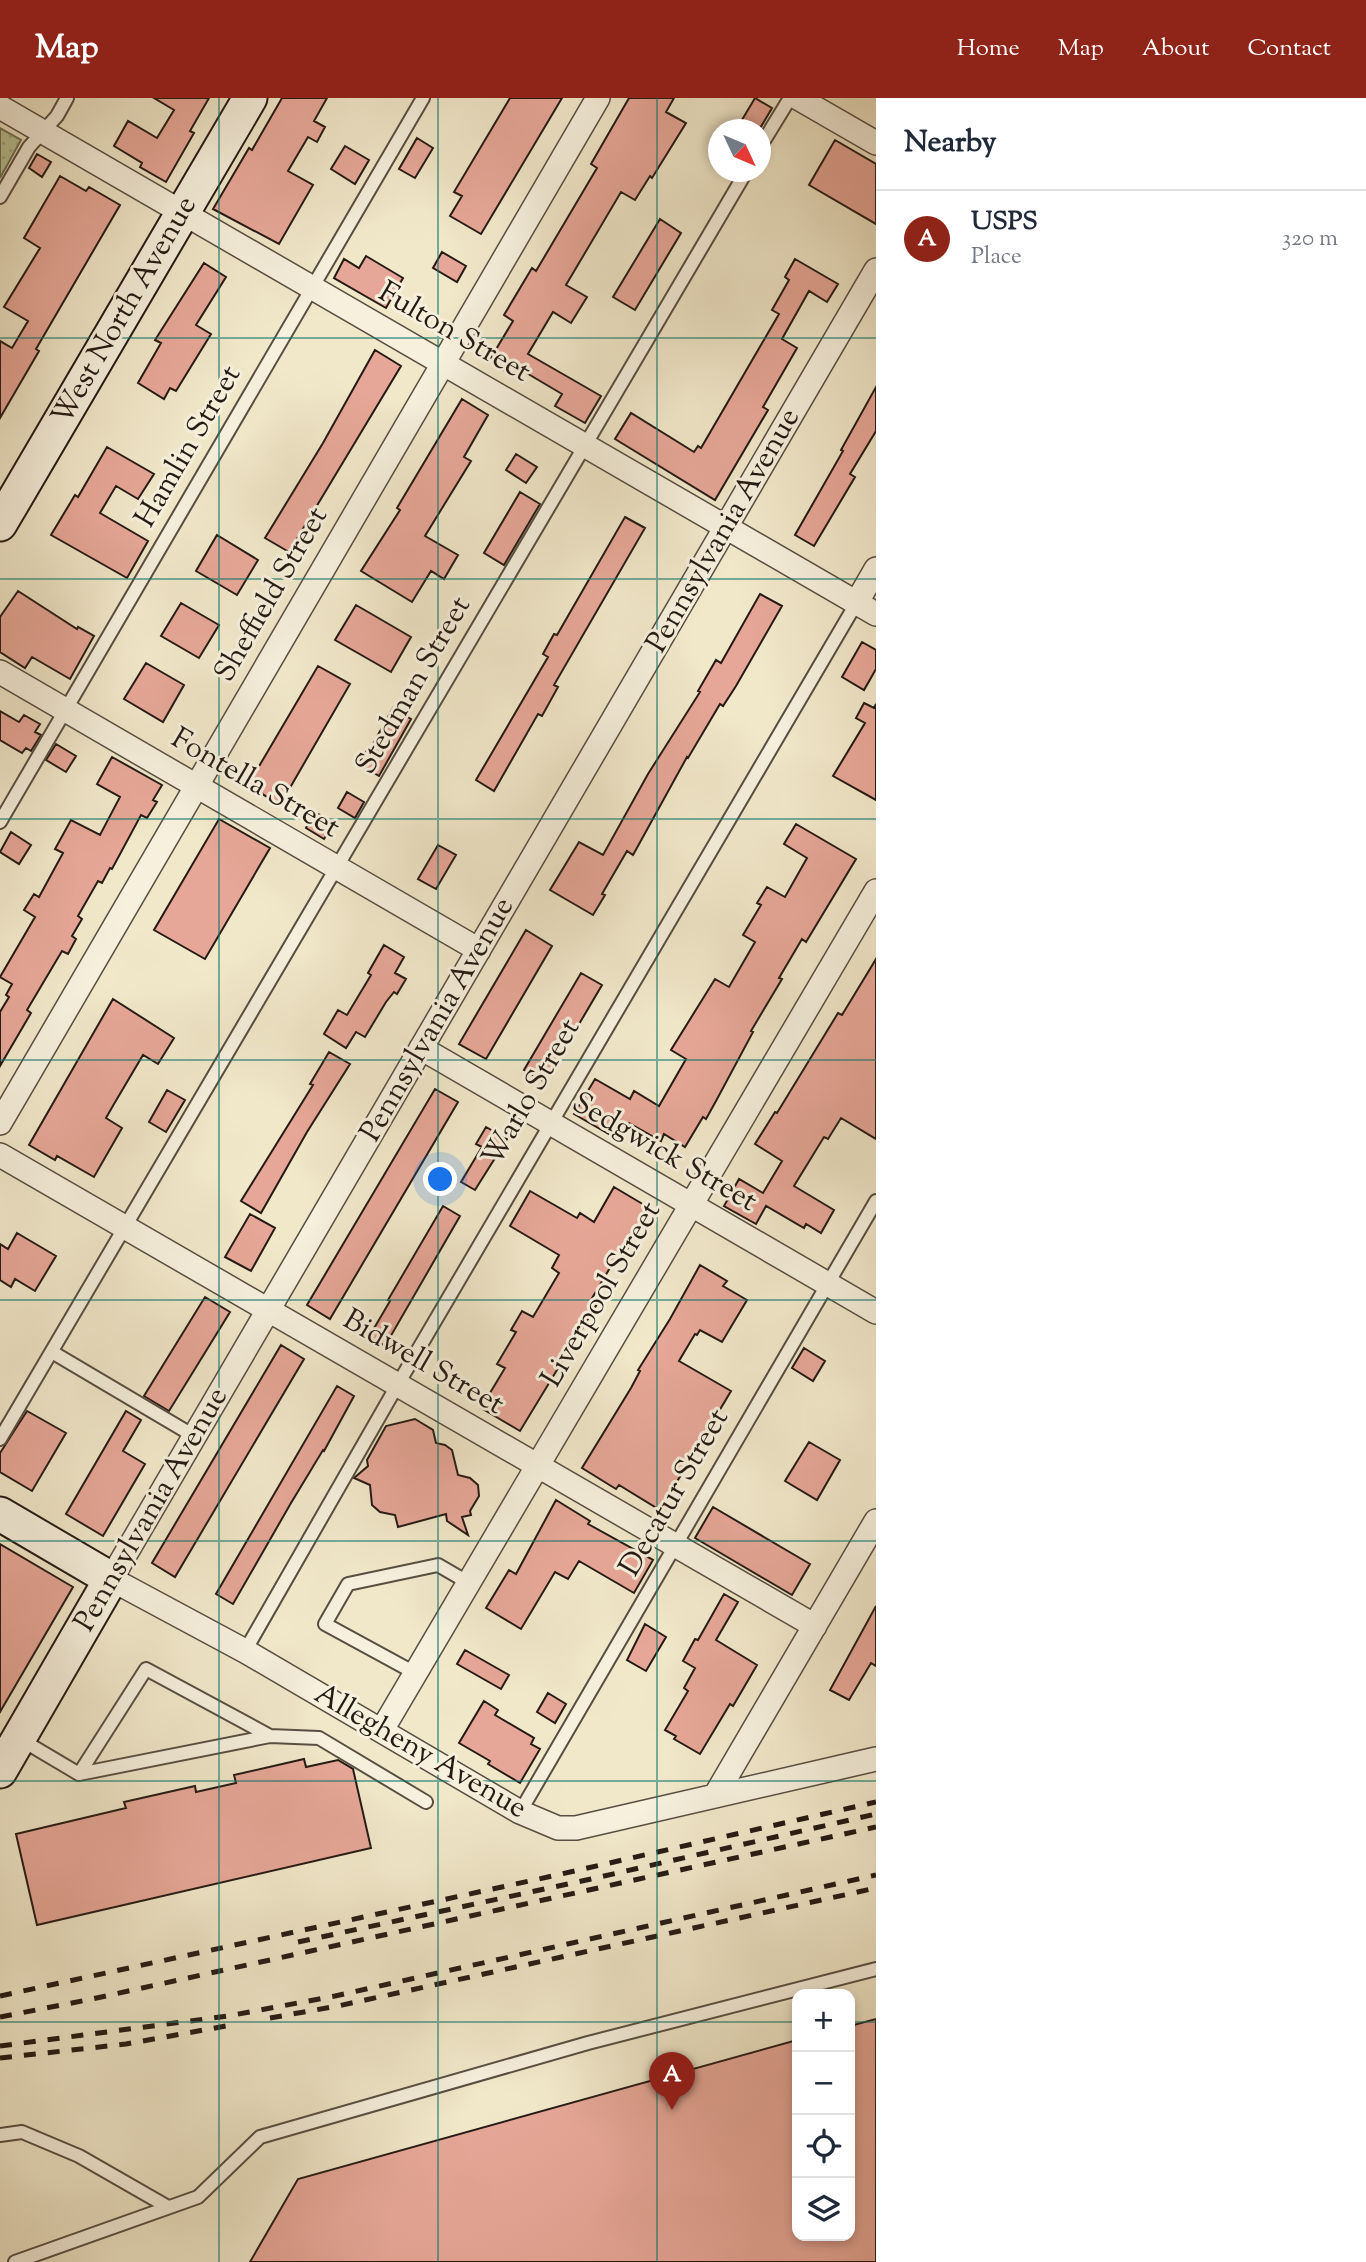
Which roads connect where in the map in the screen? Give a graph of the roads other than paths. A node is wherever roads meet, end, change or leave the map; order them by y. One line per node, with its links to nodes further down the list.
1 (67, 98): 9 (lane)
2 (250, 98): 13 (street, West North Avenue)
3 (423, 98): 15 (lane, Hamlin Street)
4 (598, 98): 16 (street, Sheffield Street)
5 (790, 98): 8 (lane)
6 (798, 98): 10 (street)
7 (0, 107): 9 (street, Fulton Street)
8 (771, 131)
9 (42, 132): 12 (lane); 13 (street, Fulton Street)
10 (876, 143)
11 (740, 182): 17 (lane, Stedman Street)
12 (0, 197)
13 (183, 213): 15 (street, Fulton Street); 18 (street, West North Avenue)
14 (876, 270): 19 (street, Pennsylvania Avenue)
15 (312, 288): 16 (street, Fulton Street); 23 (lane, Hamlin Street)
16 (443, 363): 17 (street, Fulton Street); 24 (street, Sheffield Street)
17 (585, 446): 19 (street, Fulton Street); 26 (lane, Stedman Street)
18 (0, 524)
19 (726, 527): 21 (street, Fulton Street); 28 (street, Pennsylvania Avenue)
20 (876, 569): 21 (street, Warlo Street)
21 (866, 608): 31 (lane, Warlo Street)
22 (0, 672): 23 (street, Fontella Street)
23 (65, 710): 24 (street, Fontella Street); 25 (lane, Hamlin Street)
24 (197, 786): 26 (street, Fontella Street); 30 (street, Sheffield Street)
25 (0, 822)
26 (337, 868): 28 (street, Fontella Street); 35 (lane, Stedman Street)
27 (876, 891): 34 (street, Liverpool Street)
28 (479, 950): 29 (street, Pennsylvania Avenue)
29 (421, 1048): 31 (street, Sedgwick Street); 37 (street, Pennsylvania Avenue)
30 (0, 1123)
31 (551, 1124): 34 (street, Sedgwick Street); 40 (lane, Warlo Street)
32 (0, 1155): 35 (street, Bidwell Street)
33 (876, 1201): 36 (lane, Decatur Street)
34 (691, 1205): 36 (street, Sedgwick Street); 43 (street, Liverpool Street)
35 (126, 1227): 37 (street, Bidwell Street); 39 (lane)
36 (827, 1284): 38 (street, Sedgwick Street); 46 (lane, Decatur Street)
37 (268, 1310): 40 (street, Bidwell Street); 41 (street, Pennsylvania Avenue)
38 (876, 1312)
39 (52, 1352): 41 (lane); 42 (lane)
40 (398, 1384): 43 (street, Bidwell Street); 50 (lane, Warlo Street)
41 (194, 1436): 47 (street, Pennsylvania Avenue)
42 (0, 1439)
43 (538, 1466): 46 (street, Bidwell Street); 48 (street, Liverpool Street)
44 (0, 1514): 47 (street, Allegheny Avenue)
45 (876, 1521): 49 (street)
46 (675, 1545): 49 (street, Bidwell Street); 60 (lane, Decatur Street)
47 (111, 1579): 50 (street, Allegheny Avenue); 54 (street, Pennsylvania Avenue)
48 (469, 1583): 51 (street, Liverpool Street); 51 (lane)
49 (815, 1626): 58 (street)
50 (245, 1651): 52 (street, Allegheny Avenue)
51 (415, 1673): 52 (street, Liverpool Street)
52 (382, 1730): 60 (street, Allegheny Avenue)
53 (270, 1736): 57 (lane); 57 (lane); 59 (lane)
54 (19, 1739): 56 (street, Pennsylvania Avenue); 57 (lane)
55 (876, 1759): 58 (street, Allegheny Avenue)
56 (0, 1771)
57 (79, 1774)
58 (715, 1796): 60 (street, Allegheny Avenue)
59 (426, 1802)
60 (520, 1812)
61 (876, 1969): 63 (lane)
62 (0, 2135): 63 (lane)
63 (168, 2207): 64 (lane)
64 (41, 2258): 65 (lane)
65 (15, 2262)

